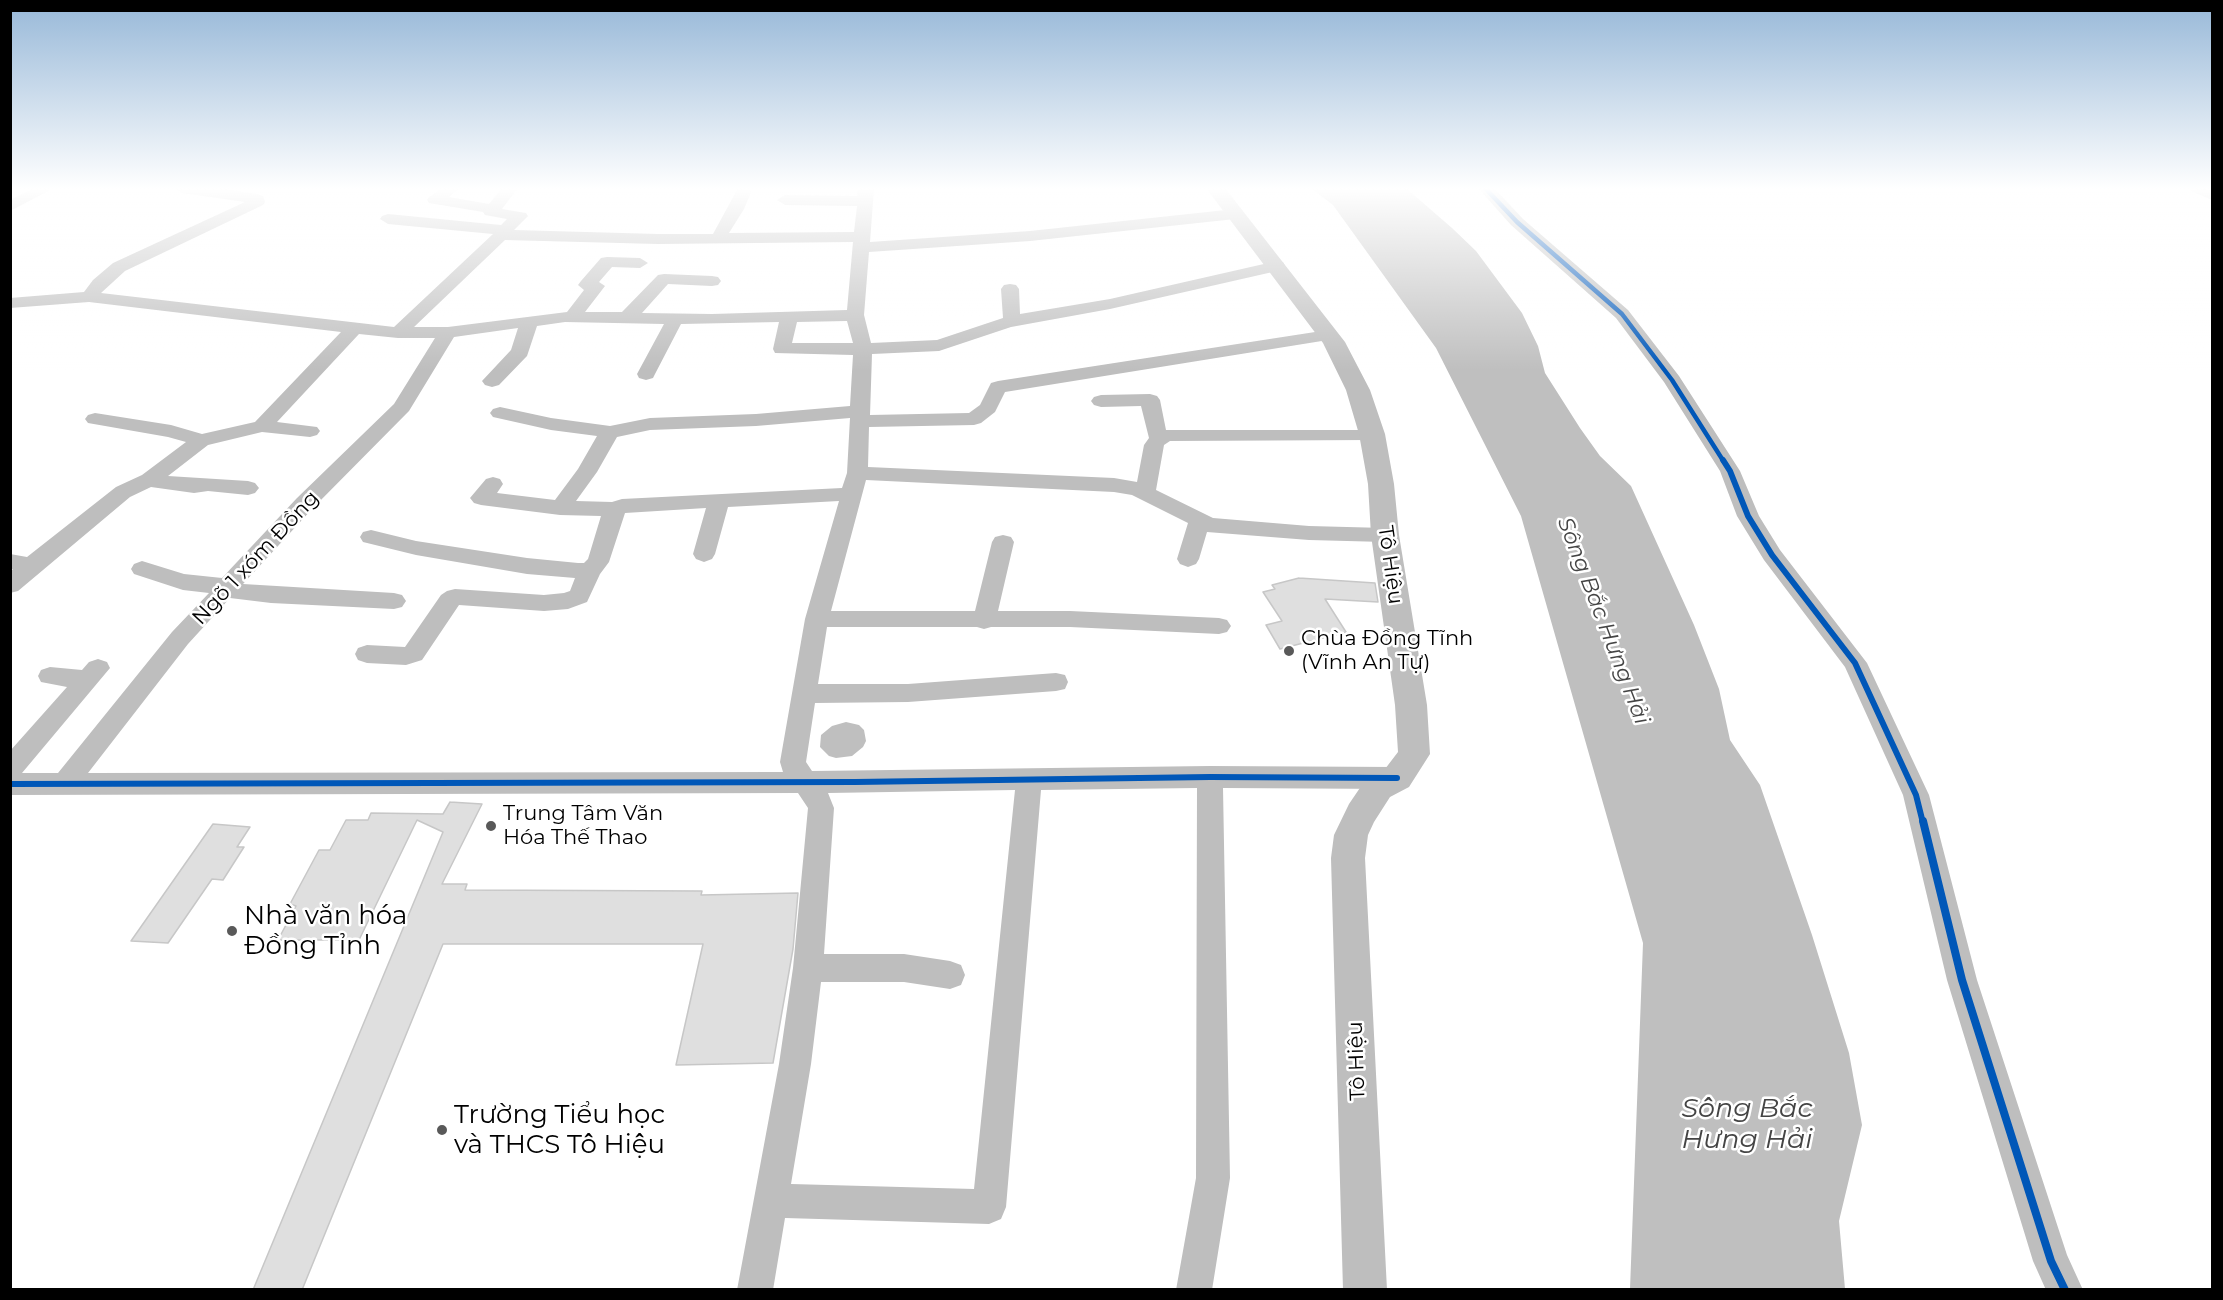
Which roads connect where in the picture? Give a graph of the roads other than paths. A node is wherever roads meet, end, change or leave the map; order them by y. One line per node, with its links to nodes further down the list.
1 (158, 249): 10 (street)
2 (486, 249): 21 (street)
3 (862, 249): 12 (street)
4 (1263, 249): 7 (main road, Tô Hiệu)
5 (1548, 249): 76 (street)
6 (640, 263): 13 (street)
7 (1277, 266): 18 (street); 22 (main road, Tô Hiệu)
8 (712, 281): 14 (street)
9 (1010, 289): 18 (street)
10 (89, 297): 11 (street); 19 (street)
11 (10, 303)
12 (855, 315): 15 (street); 23 (street)
13 (572, 317): 14 (street); 17 (street)
14 (627, 318): 16 (street)
15 (789, 318): 16 (street); 23 (street)
16 (675, 319): 24 (street)
17 (530, 320): 20 (street); 25 (street)
18 (1012, 321): 23 (street)
19 (354, 329): 21 (street); 30 (street)
20 (448, 332): 21 (street); 54 (street, Ngõ 1 xóm Đồng)
21 (398, 333)
22 (1328, 335): 28 (street); 33 (main road, Tô Hiệu)
23 (863, 349): 28 (street)
24 (646, 374)
25 (492, 381)
26 (1101, 400): 34 (street)
27 (500, 413): 32 (street)
28 (860, 416): 32 (street); 38 (street)
29 (95, 419): 35 (street)
30 (262, 426): 31 (street); 35 (street)
31 (310, 431)
32 (610, 432): 42 (street)
33 (1372, 434): 34 (street); 45 (main road, Tô Hiệu)
34 (1159, 438): 40 (street)
35 (201, 440): 36 (street)
36 (149, 480): 39 (street); 50 (street)
37 (493, 484): 42 (street)
38 (853, 484): 40 (street); 41 (street); 56 (street)
39 (248, 488)
40 (1144, 493): 44 (street)
41 (719, 501): 43 (street); 48 (street)
42 (560, 508): 43 (street)
43 (614, 509): 52 (street)
44 (1200, 520): 45 (street); 49 (street)
45 (1385, 535): 65 (main road, Tô Hiệu)
46 (371, 537): 52 (street)
47 (1003, 542): 57 (street)
48 (704, 554)
49 (1188, 559)
50 (21, 564): 53 (street)
51 (142, 569): 54 (street)
52 (590, 570): 59 (street)
53 (10, 585)
54 (228, 588): 55 (street); 69 (street, Ngõ 1 xóm Đồng)
55 (394, 601)
56 (818, 619): 57 (street); 62 (street)
57 (984, 621): 58 (street)
58 (1219, 626)
59 (367, 654)
60 (51, 676): 63 (street)
61 (1056, 682): 62 (street)
62 (803, 693): 67 (street)
63 (10, 769)
64 (1210, 777): 65 (street); 66 (street); 74 (street)
65 (1397, 778): 75 (main road, Tô Hiệu)
66 (1029, 779): 67 (street); 72 (street)
67 (804, 781): 69 (street); 70 (street)
68 (10, 784): 69 (street)
69 (64, 785)
70 (808, 968): 71 (street); 72 (street)
71 (951, 975)
72 (772, 1201): 73 (street)
73 (755, 1290)
74 (1194, 1290)
75 (1365, 1290)
76 (2065, 1290)

